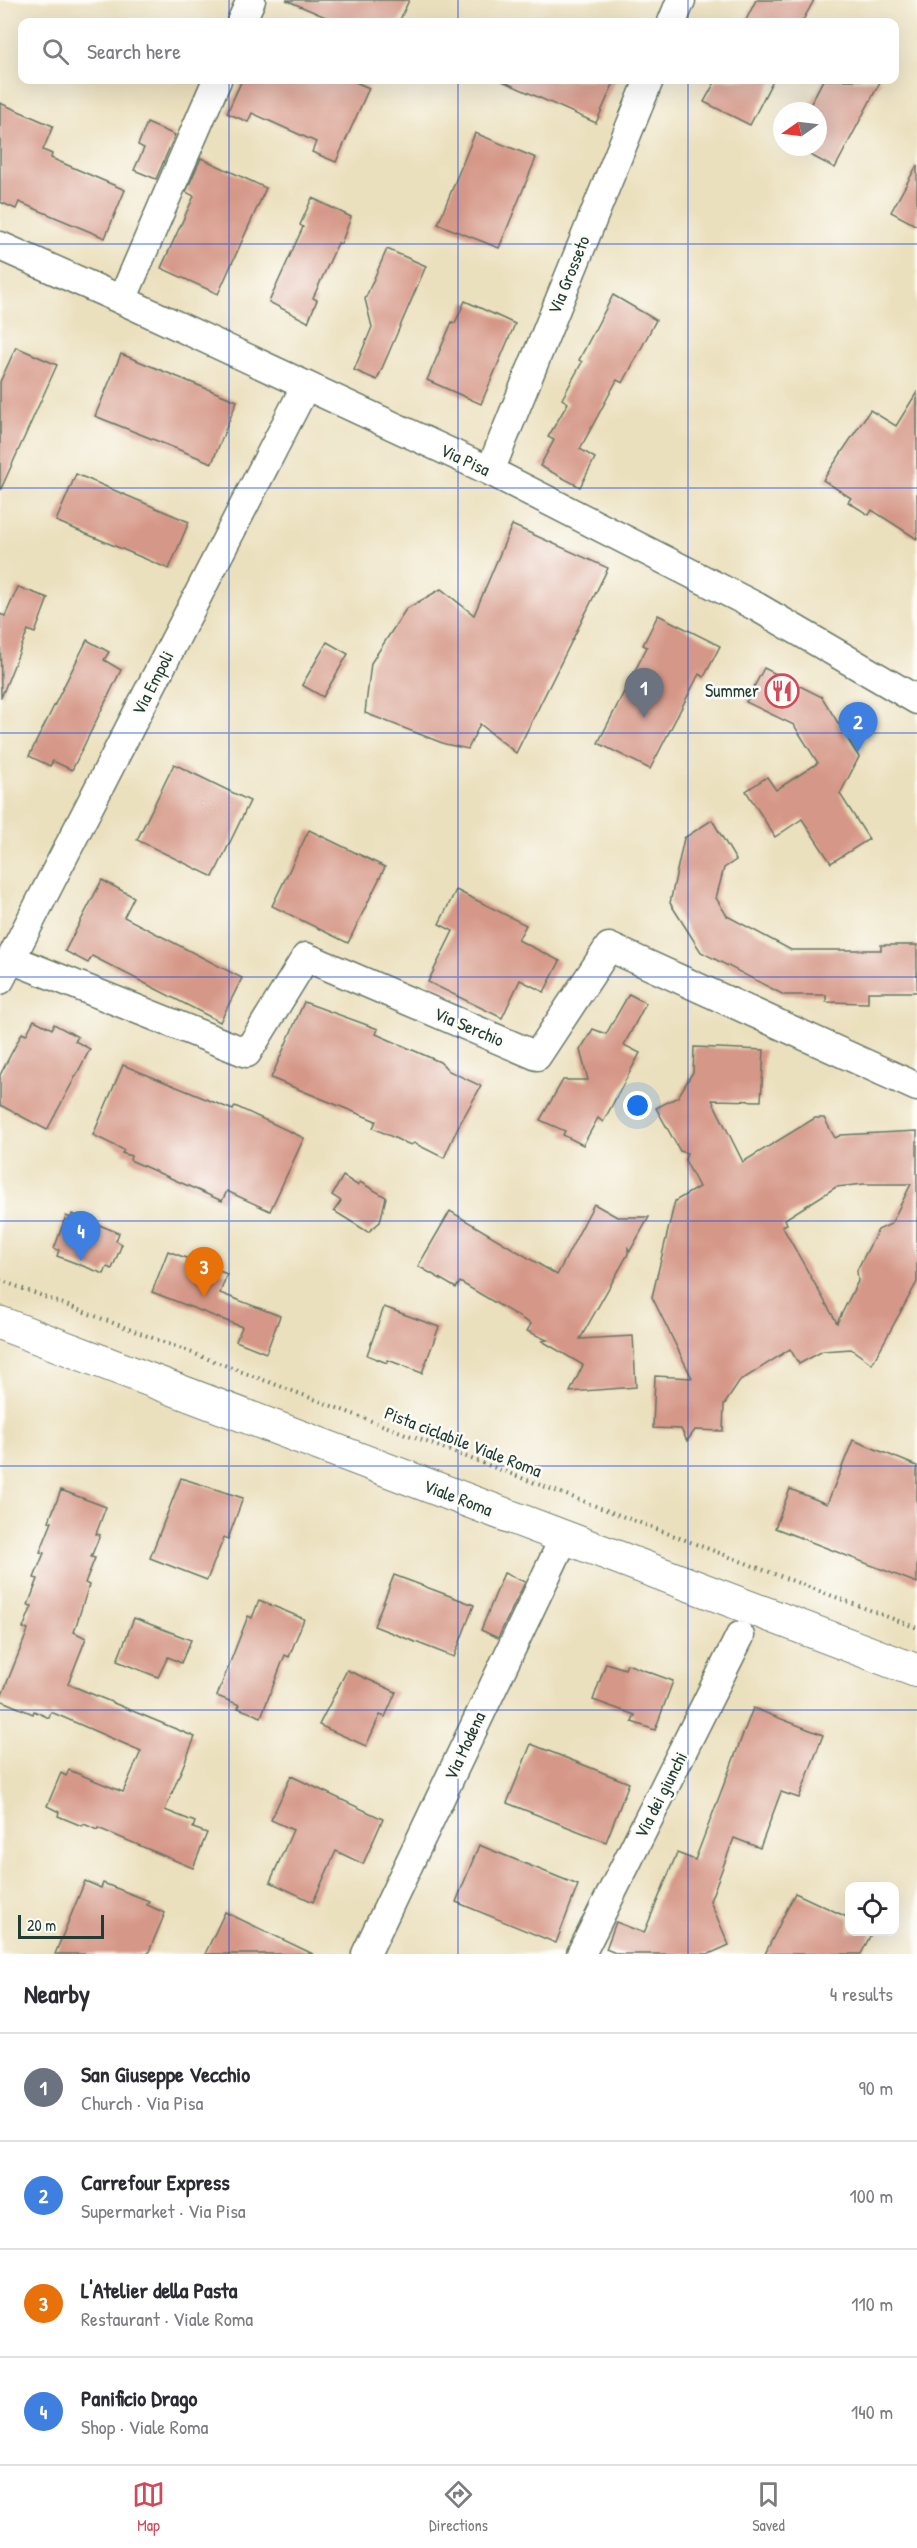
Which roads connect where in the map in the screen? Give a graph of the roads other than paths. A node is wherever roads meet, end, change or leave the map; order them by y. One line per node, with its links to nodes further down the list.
1 (251, 0): 3 (street)
2 (681, 0): 4 (street)
3 (243, 18)
4 (674, 18)
5 (215, 84): 8 (street)
6 (647, 84): 10 (street, Via Grosseto)
7 (0, 246): 8 (street, Via Pisa)
8 (122, 300): 9 (street, Via Pisa)
9 (305, 387): 10 (street, Via Pisa); 12 (street, Via Empoli)
10 (490, 471): 11 (street, Via Pisa)
11 (917, 700)
12 (6, 969): 13 (street, Via Serchio)
13 (917, 1087)
14 (0, 1323): 15 (main road, Viale Roma)
15 (564, 1538): 17 (main road, Viale Roma); 18 (street, Via Modena)
16 (740, 1636): 19 (street, Via dei giunchi)
17 (917, 1671)
18 (366, 1954)
19 (581, 1954)

